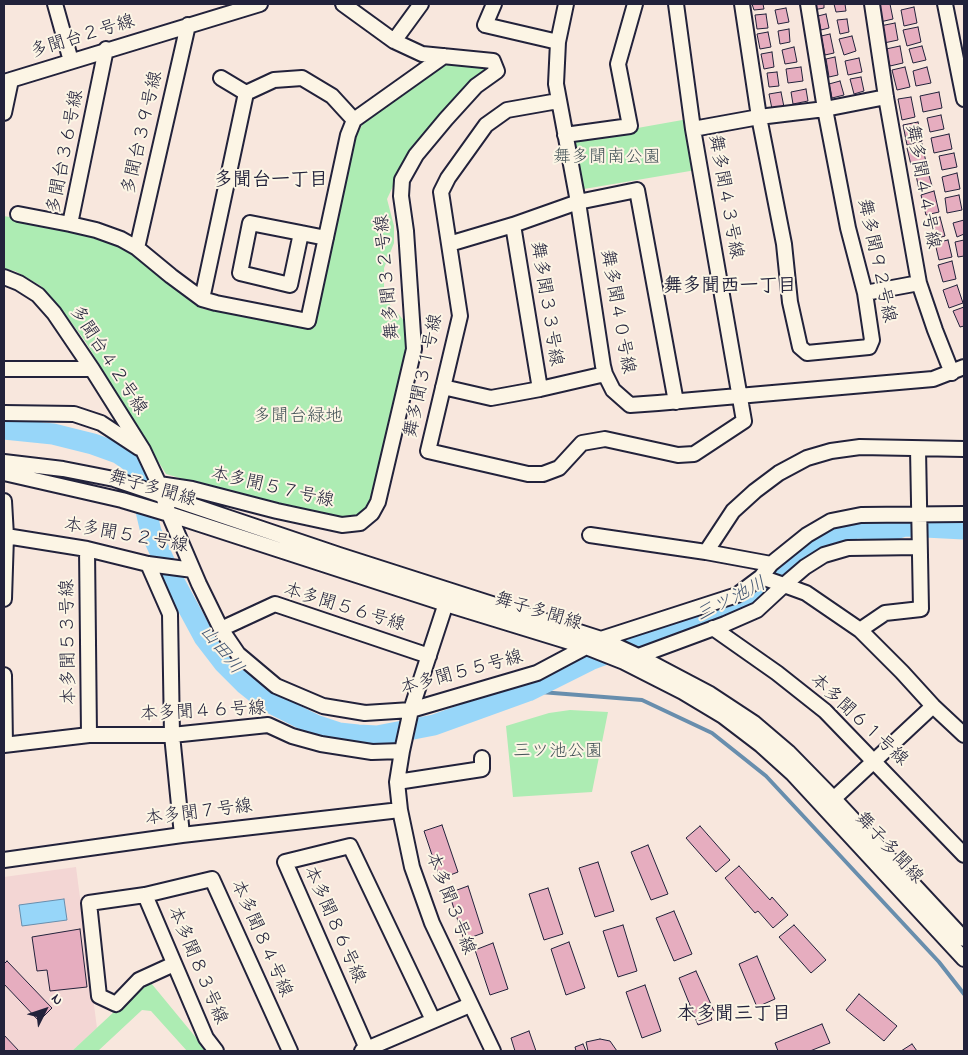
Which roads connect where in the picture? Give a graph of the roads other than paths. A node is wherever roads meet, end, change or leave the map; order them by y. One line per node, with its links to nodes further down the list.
1 (55, 4): 18 (street)
2 (260, 4): 13 (street, 多聞台２号線)
3 (343, 4): 14 (street)
4 (422, 4): 14 (street)
5 (494, 4): 15 (street)
6 (566, 4): 15 (street, 舞多聞４０号線)
7 (635, 4): 30 (street)
8 (676, 4): 29 (street, 舞多聞４３号線)
9 (742, 4): 27 (street, 舞多聞９２号線)
10 (808, 4): 25 (street, 舞多聞９２号線)
11 (872, 4): 23 (street, 舞多聞４４号線)
12 (945, 4): 21 (street)
13 (188, 25): 16 (street, 多聞台２号線); 38 (street, 多聞台３９号線)
14 (394, 41): 17 (street)
15 (558, 42): 24 (street, 舞多聞４０号線)
16 (106, 49): 18 (street, 多聞台２号線); 33 (street, 多聞台３６号線)
17 (444, 56): 28 (street); 59 (street, 舞多聞３２号線)
18 (71, 62): 20 (street, 多聞台２号線)
19 (221, 78): 22 (street)
20 (7, 81): 26 (street)
21 (963, 90)
22 (246, 92): 28 (street); 42 (street)
23 (886, 97): 25 (street); 40 (street, 舞多聞４４号線)
24 (558, 101): 30 (street, 舞多聞４０号線); 37 (street, 舞多聞３１号線)
25 (825, 109): 27 (street); 41 (street, 舞多聞９２号線)
26 (4, 113)
27 (760, 117): 29 (street); 41 (street, 舞多聞９２号線)
28 (354, 120): 36 (street, 多聞台３６号線)
29 (693, 129): 49 (street, 舞多聞４３号線)
30 (565, 135): 31 (street, 舞多聞４０号線)
31 (578, 202): 34 (street); 46 (street, 舞多聞４０号線); 50 (street)
32 (18, 214): 33 (street)
33 (70, 224): 38 (street, 多聞台３６号線)
34 (513, 225): 37 (street); 48 (street, 舞多聞３３号線)
35 (302, 233): 35 (street); 36 (street)
36 (326, 238): 42 (street, 多聞台３６号線)
37 (449, 244): 47 (street, 舞多聞３１号線)
38 (137, 248): 42 (street, 多聞台３６号線)
39 (4, 277): 44 (street, 多聞台４２号線)
40 (919, 283): 41 (street); 45 (street, 舞多聞４４号線)
41 (865, 293)
42 (202, 299)
43 (4, 369): 44 (street)
44 (92, 369): 54 (street, 多聞台４２号線)
45 (958, 370): 49 (street, 舞多聞４０号線)
46 (605, 374): 48 (street); 50 (street, 舞多聞４０号線)
47 (443, 387): 48 (street); 49 (street, 舞多聞３１号線)
48 (540, 389)
49 (739, 396): 50 (street, 舞多聞４０号線)
50 (676, 402)
51 (4, 413): 54 (street)
52 (918, 449): 53 (street); 62 (street); 67 (street)
53 (964, 449)
54 (143, 450): 57 (street, 多聞台４２号線)
55 (4, 462): 57 (street, 舞子多聞線)
56 (4, 473): 60 (street, 舞子多聞線)
57 (160, 489): 59 (street, 本多聞５７号線); 60 (street, 本多聞５２号線); 73 (street, 舞子多聞線)
58 (4, 501): 63 (street)
59 (372, 513)
60 (169, 514): 70 (street, 本多聞５２号線); 75 (street, 舞子多聞線)
61 (964, 514): 62 (street, 本多聞５５号線)
62 (919, 515): 65 (street); 69 (street, 本多聞５５号線)
63 (6, 536): 66 (street, 本多聞５２号線); 74 (street)
64 (590, 536): 67 (street)
65 (919, 547): 72 (street); 78 (street)
66 (87, 549): 68 (street, 本多聞５２号線); 87 (street, 本多聞５３号線)
67 (706, 552): 69 (street)
68 (148, 564): 70 (street, 本多聞５２号線); 88 (street)
69 (771, 564): 71 (street, 本多聞５５号線)
70 (193, 570): 77 (street, 本多聞５５号線)
71 (761, 577): 72 (street); 79 (street, 本多聞５５号線)
72 (784, 585): 76 (street); 78 (street)
73 (450, 589): 75 (street, 本多聞３号線); 79 (street, 舞子多聞線)
74 (4, 598)
75 (446, 604): 80 (street, 舞子多聞線); 81 (street, 本多聞３号線)
76 (713, 628): 82 (street); 92 (street, 本多聞６１号線)
77 (221, 629): 81 (street, 本多聞５６号線); 86 (street, 本多聞５５号線)
78 (860, 630): 85 (street)
79 (601, 639): 80 (street, 本多聞５５号線); 82 (street, 舞子多聞線)
80 (586, 647): 83 (street, 舞子多聞線); 86 (street, 本多聞５５号線)
81 (429, 656): 86 (street, 本多聞３号線)
82 (638, 656): 83 (street); 95 (street, 舞子多聞線)
83 (624, 662): 95 (street, 舞子多聞線)
84 (4, 675): 90 (street)
85 (933, 706): 89 (street); 92 (street)
86 (411, 710): 91 (street, 本多聞３号線)
87 (89, 735): 88 (street, 本多聞４６号線); 90 (street, 本多聞４６号線)
88 (172, 735): 91 (street, 本多聞４６号線); 97 (street)
89 (964, 735)
90 (4, 745)
91 (402, 751): 94 (street, 本多聞３号線)
92 (874, 760): 95 (street); 98 (street, 本多聞６１号線)
93 (483, 768): 94 (street)
94 (398, 782): 96 (street, 本多聞３号線)
95 (829, 803): 101 (street, 舞子多聞線); 102 (street, 舞子多聞線)
96 (400, 810): 97 (street, 本多聞７号線); 104 (street, 本多聞３号線)
97 (182, 835): 99 (street, 本多聞７号線)
98 (964, 855)
99 (4, 860)
100 (145, 895): 103 (street, 本多聞８３号線); 103 (street, 本多聞８４号線); 107 (street, 本多聞８４号線)
101 (964, 940)
102 (964, 960)
103 (174, 964): 106 (street, 本多聞８３号線)
104 (470, 1005): 105 (street); 109 (street, 本多聞３号線)
105 (433, 1020): 108 (street); 108 (street, 本多聞８６号線)
106 (216, 1051)
107 (290, 1051)
108 (366, 1051)
109 (493, 1051)

